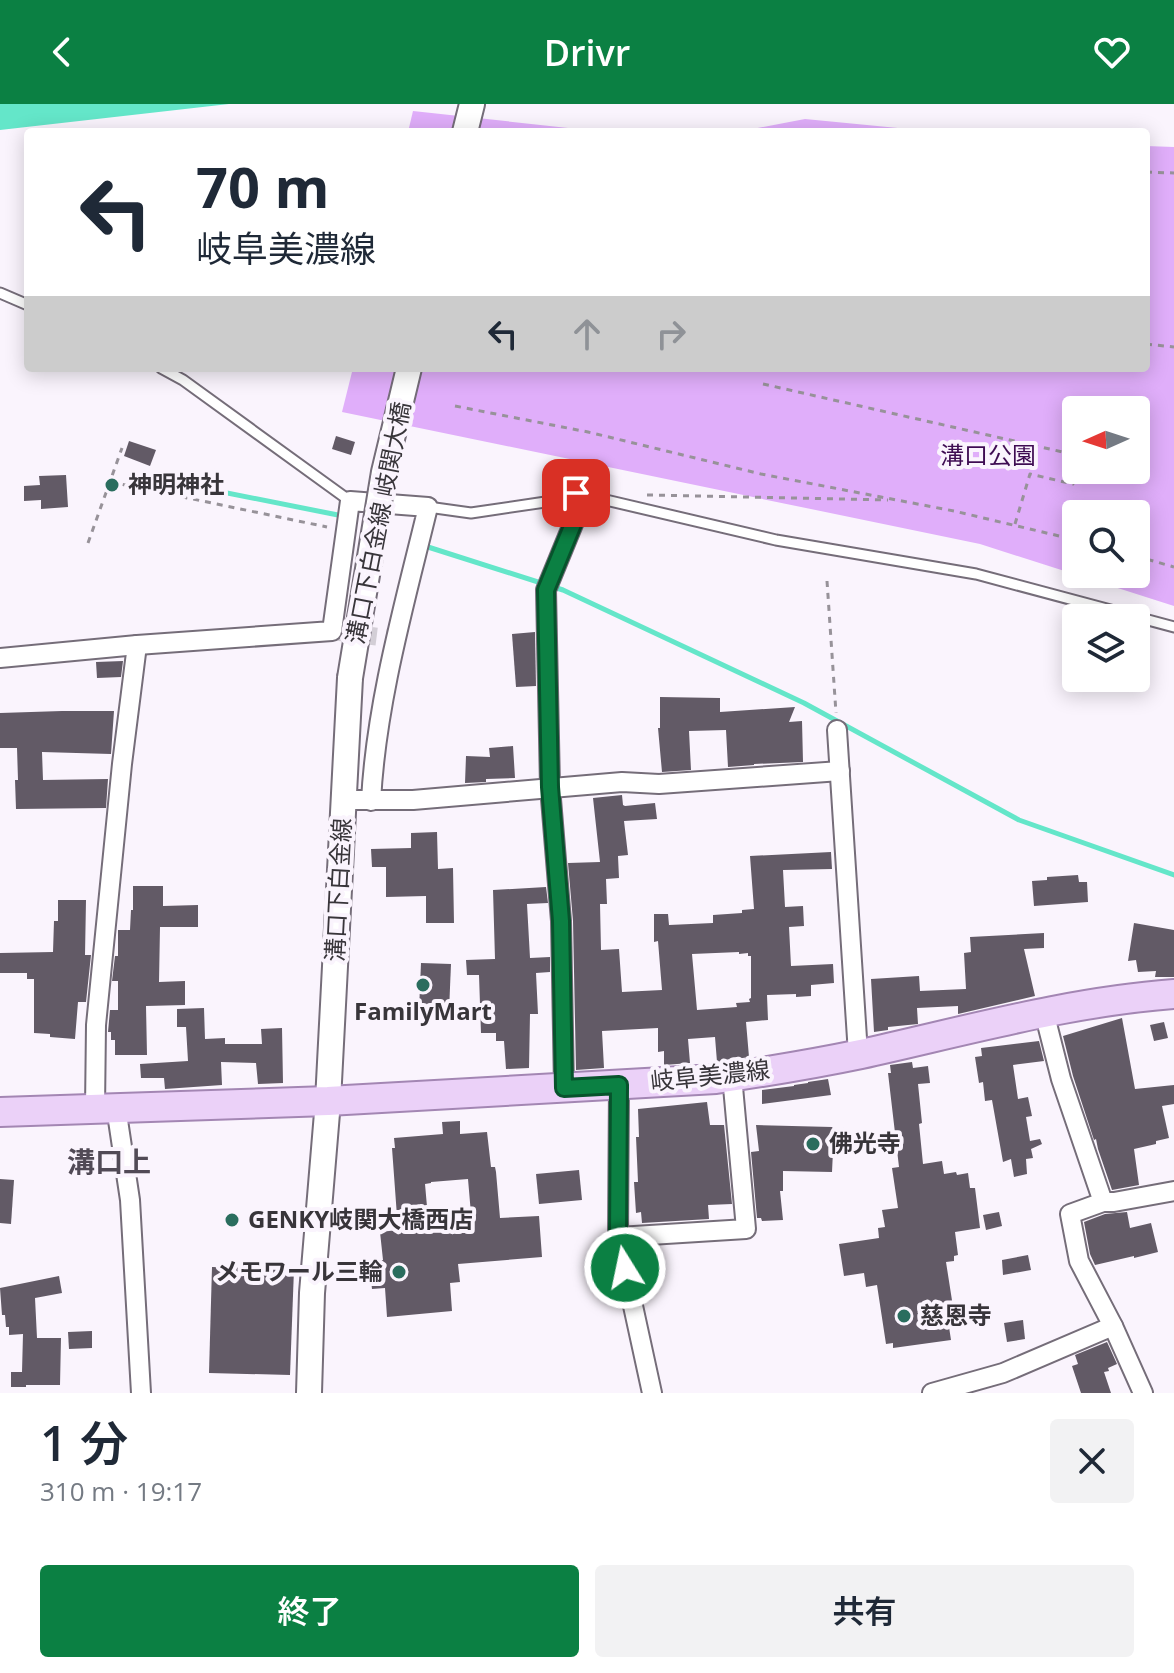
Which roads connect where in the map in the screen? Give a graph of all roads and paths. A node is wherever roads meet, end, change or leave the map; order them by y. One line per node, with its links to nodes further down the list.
1 (472, 104): 2 (main road)
2 (466, 128)
3 (1150, 172): 4 (path)
4 (1174, 173)
5 (0, 293): 6 (lane)
6 (24, 303)
7 (1150, 344): 8 (path)
8 (1174, 347)
9 (168, 372): 20 (lane)
10 (408, 372): 32 (main road, 溝口下白金線 岐関大橋, bridge)
11 (763, 384): 14 (path)
12 (455, 406): 19 (path)
13 (122, 448): 16 (path)
14 (1062, 452)
15 (1062, 481): 22 (path)
16 (111, 482): 23 (path); 25 (path)
17 (576, 493): 21 (lane); 29 (lane); 35 (street)
18 (637, 494): 19 (path)
19 (899, 500): 22 (path)
20 (350, 501): 21 (street); 23 (street)
21 (428, 507): 37 (street)
22 (1014, 525): 24 (path)
23 (347, 531): 30 (street)
24 (1062, 537)
25 (88, 543)
26 (1150, 560): 27 (path)
27 (1174, 567)
28 (827, 581): 33 (path)
29 (1174, 627)
30 (137, 645): 31 (street); 45 (street)
31 (0, 658)
32 (350, 678): 36 (main road, 溝口下白金線)
33 (837, 722): 34 (street)
34 (840, 771): 35 (street); 40 (street)
35 (550, 787): 37 (street); 43 (street)
36 (344, 800): 37 (street); 44 (main road, 溝口下白金線)
37 (371, 801)
38 (1174, 994): 39 (main road, 岐阜美濃線)
39 (1044, 1012): 40 (main road, 岐阜美濃線); 48 (street)
40 (858, 1054): 41 (main road, 岐阜美濃線)
41 (732, 1076): 42 (main road, 岐阜美濃線); 49 (street)
42 (619, 1085): 43 (main road, 岐阜美濃線); 49 (street)
43 (564, 1088): 44 (main road, 岐阜美濃線)
44 (328, 1101): 45 (main road, 岐阜美濃線); 53 (main road, 溝口下白金線)
45 (106, 1107): 46 (main road, 岐阜美濃線); 52 (street)
46 (0, 1112)
47 (1174, 1191): 48 (street)
48 (1103, 1202): 50 (street)
49 (618, 1237): 54 (street)
50 (1113, 1326): 51 (street); 57 (street)
51 (1003, 1373): 55 (street); 56 (street)
52 (141, 1393)
53 (309, 1393)
54 (652, 1393)
55 (932, 1393)
56 (1005, 1393)
57 (1143, 1393)

